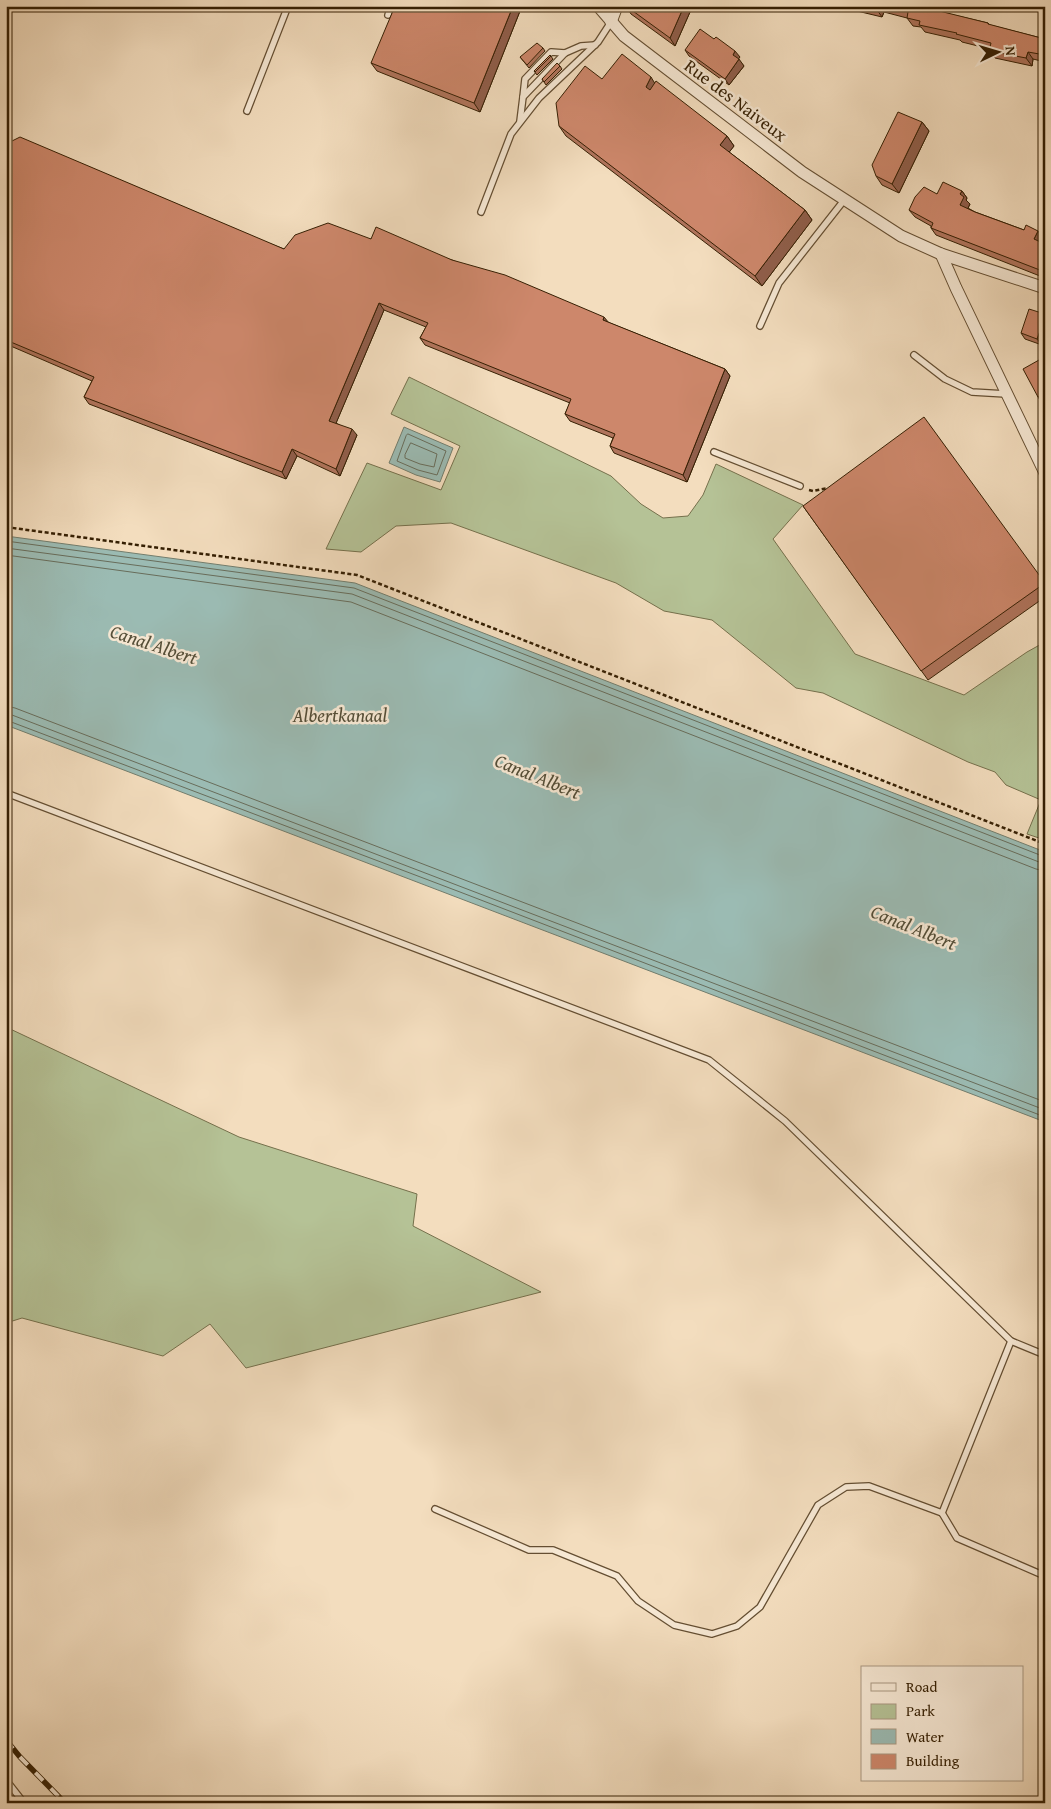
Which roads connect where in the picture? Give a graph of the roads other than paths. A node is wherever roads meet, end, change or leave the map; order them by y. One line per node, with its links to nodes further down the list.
1 (288, 6): 10 (lane)
2 (385, 6): 3 (lane)
3 (391, 6)
4 (598, 6): 6 (street, Rue des Naiveux)
5 (617, 6): 6 (street)
6 (611, 22): 7 (lane); 12 (street, Rue des Naiveux)
7 (594, 46): 8 (lane); 11 (lane)
8 (564, 53): 9 (lane); 9 (lane)
9 (524, 97): 11 (lane)
10 (247, 111)
11 (520, 121): 13 (lane)
12 (845, 199): 14 (street, Rue des Naiveux); 16 (lane)
13 (481, 212)
14 (941, 254): 15 (street, Rue des Naiveux); 18 (street)
15 (1045, 288)
16 (760, 326)
17 (914, 355): 18 (lane)
18 (1006, 394): 20 (street)
19 (714, 452): 21 (lane)
20 (1045, 473)
21 (800, 486)
22 (6, 793): 23 (lane)
23 (1011, 1341): 24 (lane); 26 (lane)
24 (1045, 1356)
25 (435, 1509): 26 (lane)
26 (942, 1513): 27 (lane)
27 (1045, 1576)
28 (6, 1780): 29 (lane)
29 (24, 1803)

